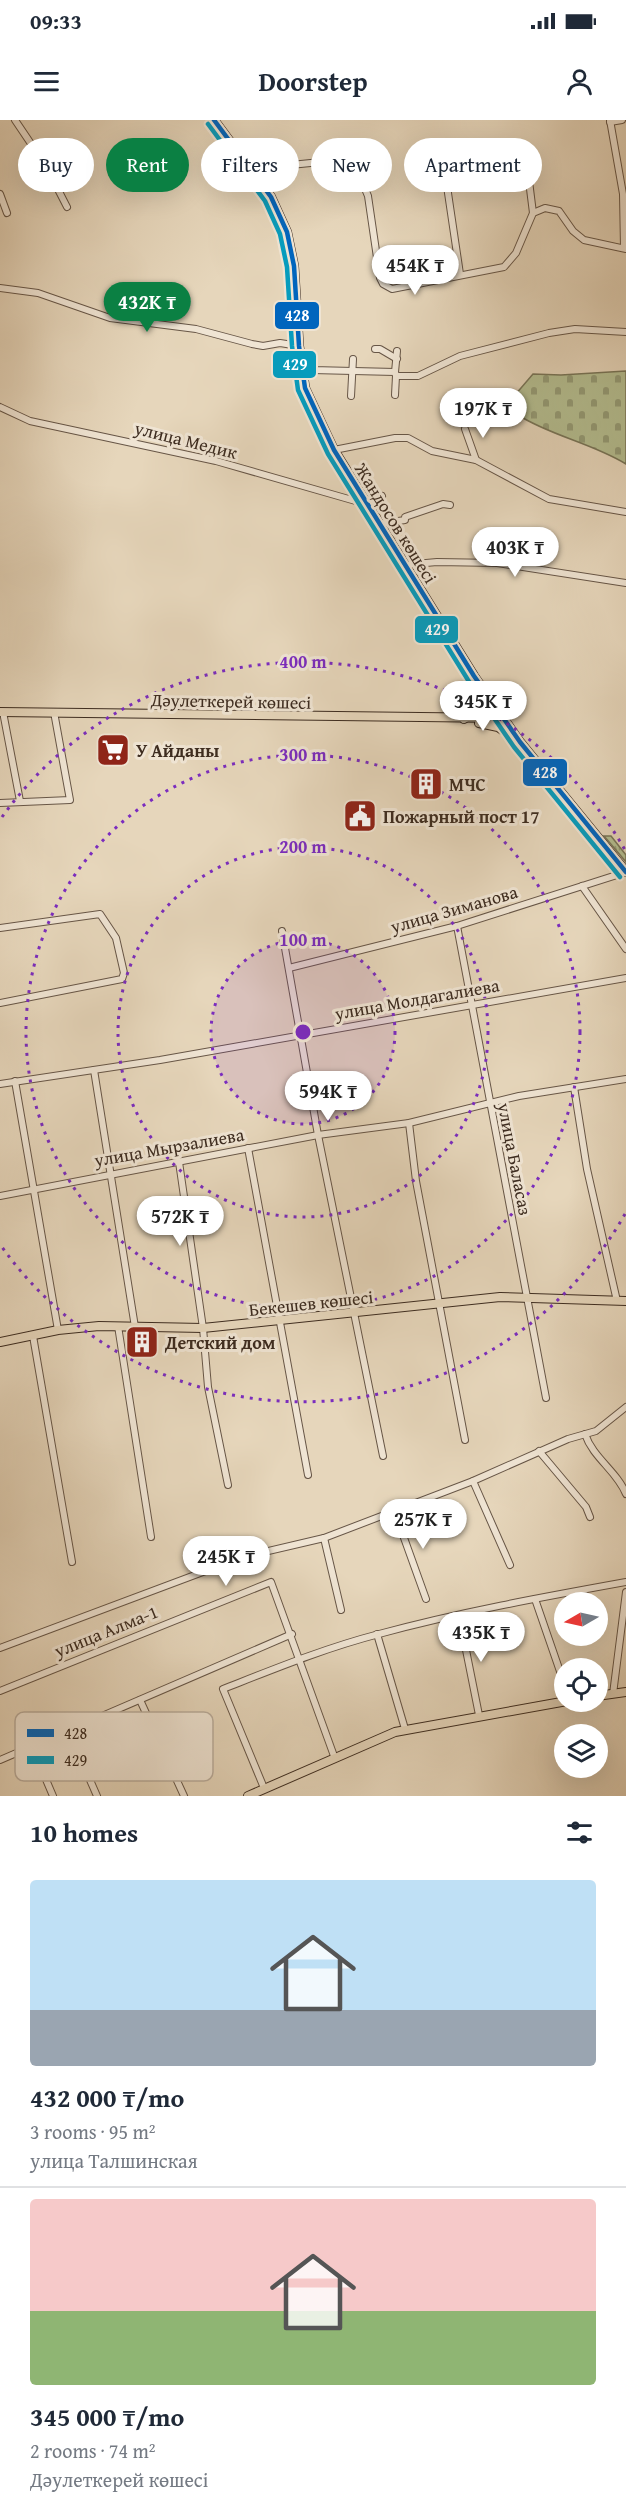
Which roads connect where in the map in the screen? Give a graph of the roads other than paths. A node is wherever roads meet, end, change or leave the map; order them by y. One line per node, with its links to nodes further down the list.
1 (15, 120): 11 (street)
2 (214, 120): 5 (main road, Жандосов көшесі)
3 (622, 120): 4 (street)
4 (610, 121): 14 (street)
5 (228, 138)
6 (299, 164): 15 (street)
7 (267, 192): 18 (main road, Жандосов көшесі)
8 (448, 192): 15 (street)
9 (530, 192): 13 (street)
10 (0, 194): 12 (street)
11 (67, 207)
12 (7, 213)
13 (533, 213): 14 (street); 15 (street)
14 (625, 248)
15 (460, 274)
16 (0, 288): 18 (street)
17 (626, 332): 25 (street)
18 (299, 346): 23 (main road, Жандосов көшесі)
19 (375, 349): 22 (street)
20 (397, 351): 22 (street)
21 (353, 359): 24 (street)
22 (397, 359): 25 (street)
23 (301, 364): 24 (street); 30 (main road, Жандосов көшесі)
24 (352, 372): 25 (street); 27 (street)
25 (396, 374): 26 (street)
26 (395, 395)
27 (351, 396)
28 (0, 407): 33 (street, улица Медик)
29 (465, 429): 31 (street)
30 (334, 450): 31 (street); 33 (main road, Жандосов көшесі)
31 (476, 460): 35 (street)
32 (382, 496): 33 (street)
33 (366, 504): 36 (main road, Жандосов көшесі)
34 (450, 505): 36 (street)
35 (626, 512)
36 (378, 524): 37 (main road, Жандосов көшесі)
37 (404, 565): 38 (street); 39 (main road, Жандосов көшесі)
38 (626, 583)
39 (474, 676): 42 (main road, Жандосов көшесі); 43 (main road)
40 (2, 712): 41 (main road, Дәулеткерей көшесі); 45 (street)
41 (54, 712): 43 (main road, Дәулеткерей көшесі); 45 (street)
42 (504, 718): 43 (main road); 44 (main road, Жандосов көшесі)
43 (462, 720): 44 (main road)
44 (520, 742): 47 (main road, Жандосов көшесі)
45 (20, 801): 46 (street)
46 (0, 803)
47 (626, 872): 48 (street, улица Зиманова)
48 (582, 886): 49 (street, улица Зиманова); 52 (street)
49 (457, 926): 53 (street, улица Зиманова); 56 (street, улица Баласаз)
50 (0, 928): 55 (street)
51 (282, 931): 53 (street)
52 (626, 949)
53 (289, 968): 57 (street)
54 (626, 978): 56 (street, улица Молдагалиева)
55 (0, 1003)
56 (472, 1004): 57 (street, улица Молдагалиева); 63 (street, улица Баласаз)
57 (300, 1035): 58 (street, улица Молдагалиева); 65 (street)
58 (94, 1070): 60 (street, улица Молдагалиева); 68 (street)
59 (626, 1079): 62 (street, улица Мырзалиева)
60 (15, 1082): 61 (street, улица Молдагалиева); 69 (street)
61 (0, 1084)
62 (574, 1087): 63 (street, улица Мырзалиева); 72 (street)
63 (488, 1104): 64 (street, улица Мырзалиева); 71 (street, улица Баласаз)
64 (409, 1123): 65 (street, улица Мырзалиева); 73 (street)
65 (318, 1135): 66 (street, улица Мырзалиева); 74 (street)
66 (248, 1148): 67 (street, улица Мырзалиева); 75 (street)
67 (179, 1162): 68 (street, улица Мырзалиева); 78 (street)
68 (111, 1173): 69 (street, улица Мырзалиева); 77 (street)
69 (34, 1188): 70 (street, улица Мырзалиева); 79 (street)
70 (0, 1196)
71 (528, 1298): 72 (main road, Бекешев көшесі); 73 (main road, Бекешев көшесі); 82 (street, улица Баласаз)
72 (622, 1301)
73 (439, 1303): 74 (main road, Бекешев көшесі); 85 (street)
74 (355, 1316): 75 (main road, Бекешев көшесі); 87 (street)
75 (278, 1323): 78 (main road, Бекешев көшесі); 88 (street)
76 (118, 1326): 77 (main road, Бекешев көшесі); 79 (main road, Бекешев көшесі); 95 (street)
77 (135, 1327): 78 (main road, Бекешев көшесі)
78 (203, 1329): 91 (street)
79 (58, 1330): 80 (main road, Бекешев көшесі)
80 (33, 1336): 81 (main road, Бекешев көшесі); 97 (street)
81 (0, 1342)
82 (546, 1398)
83 (626, 1407): 84 (street)
84 (585, 1434): 86 (street); 90 (street)
85 (465, 1440)
86 (539, 1451): 89 (street); 94 (street)
87 (383, 1456)
88 (308, 1475)
89 (473, 1481): 93 (street); 98 (street)
90 (624, 1482): 92 (street)
91 (228, 1485)
92 (626, 1494)
93 (394, 1510): 96 (street); 101 (street)
94 (590, 1517)
95 (151, 1537)
96 (324, 1538): 103 (street); 107 (street)
97 (72, 1562)
98 (510, 1565)
99 (626, 1582): 102 (street)
100 (626, 1593): 112 (street)
101 (426, 1599)
102 (535, 1599): 104 (street); 109 (street)
103 (341, 1610)
104 (459, 1615): 106 (street); 118 (street)
105 (292, 1634): 108 (street, улица Алма-1); 110 (street, улица Алма-1); 114 (street)
106 (377, 1634): 108 (street); 119 (street)
107 (0, 1648)
108 (300, 1658): 121 (street, улица Алма-1); 126 (street)
109 (555, 1658)
110 (0, 1690)
111 (626, 1692): 112 (main road)
112 (613, 1694): 113 (main road)
113 (608, 1695)
114 (140, 1700): 116 (street); 117 (street)
115 (554, 1703): 118 (main road)
116 (113, 1712)
117 (146, 1712)
118 (479, 1715): 119 (main road)
119 (405, 1729): 121 (main road)
120 (15, 1754): 122 (street)
121 (334, 1756): 126 (main road)
122 (0, 1760)
123 (47, 1781): 127 (street)
124 (91, 1781): 128 (street)
125 (177, 1781): 129 (street)
126 (264, 1788): 130 (main road)
127 (53, 1796)
128 (97, 1796)
129 (184, 1796)
130 (248, 1796)

